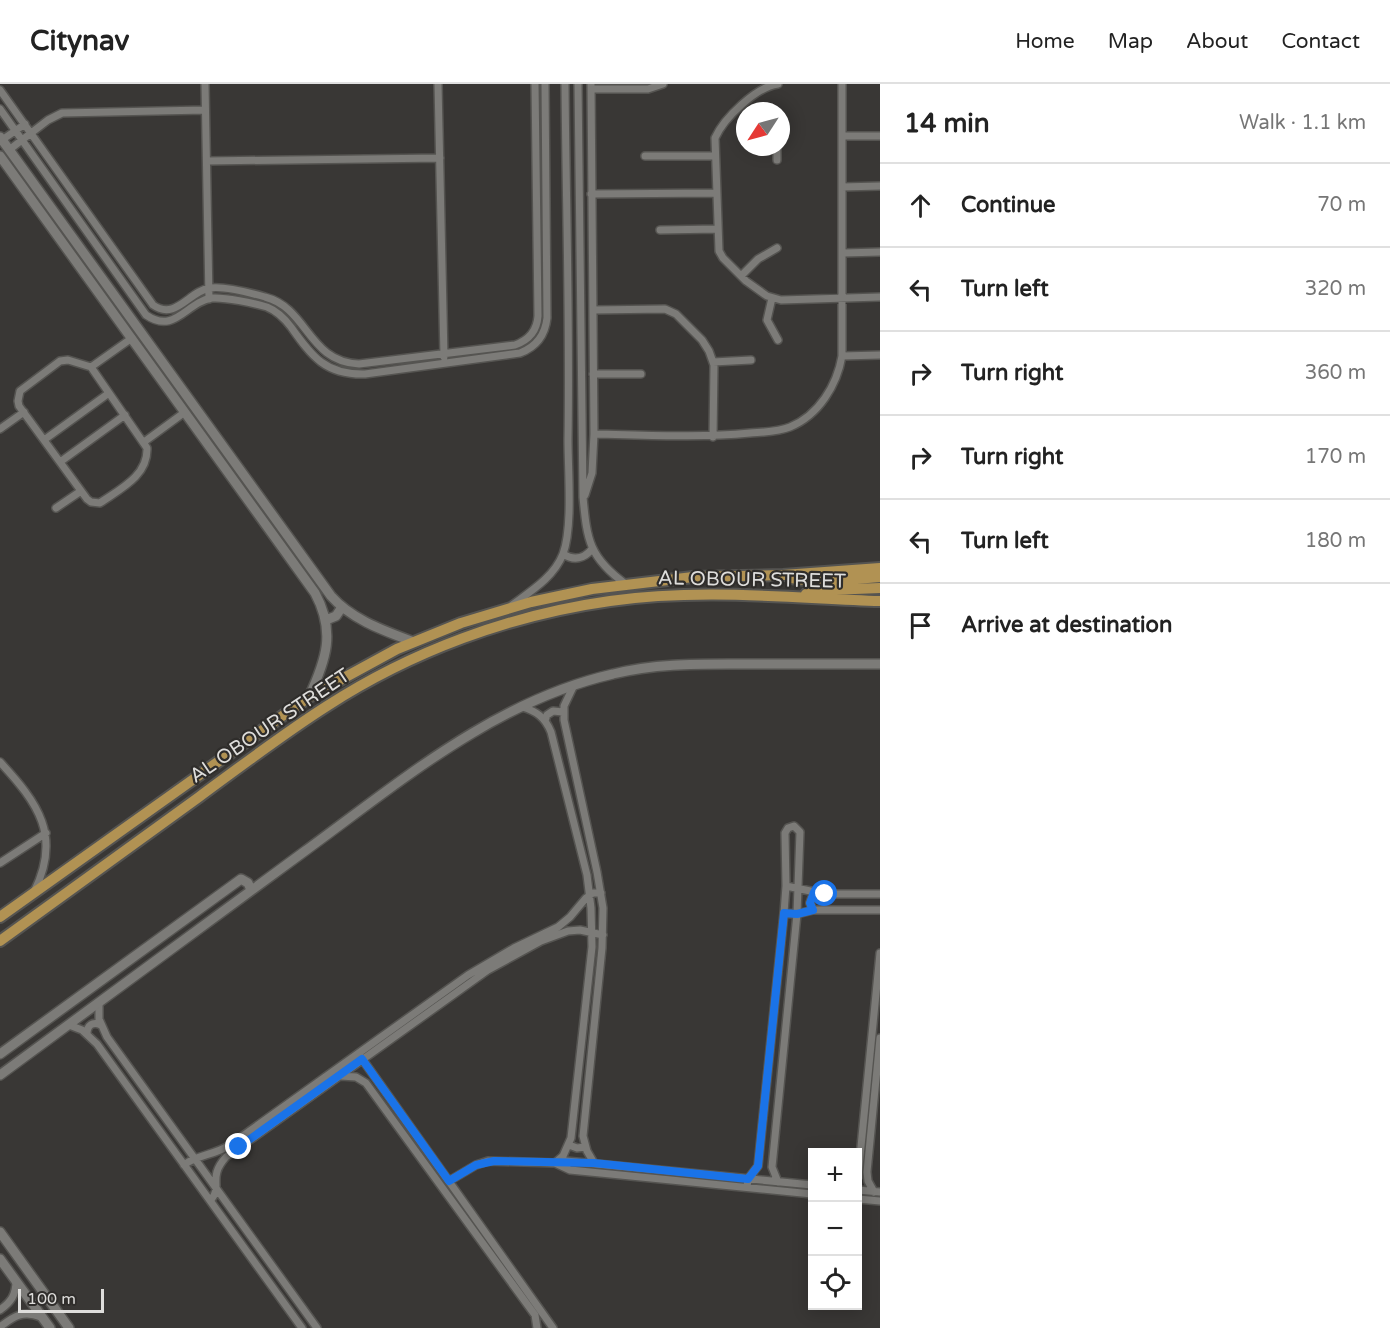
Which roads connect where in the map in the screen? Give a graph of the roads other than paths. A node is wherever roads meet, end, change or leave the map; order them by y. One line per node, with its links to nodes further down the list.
1 (205, 84): 16 (street)
2 (438, 84): 30 (street)
3 (535, 84): 12 (street)
4 (545, 84): 13 (street)
5 (565, 84): 76 (street)
6 (578, 84): 73 (street)
7 (663, 84): 10 (street)
8 (778, 84): 14 (street)
9 (842, 84): 21 (street)
10 (591, 86): 36 (street)
11 (0, 90): 18 (street)
12 (536, 102): 13 (street); 44 (street)
13 (545, 102): 45 (street)
14 (749, 102)
15 (0, 109): 19 (street)
16 (205, 111): 20 (street); 32 (street)
17 (736, 115): 27 (street)
18 (25, 124): 19 (street); 20 (street)
19 (16, 131): 23 (street); 24 (street)
20 (32, 134): 24 (street); 43 (street)
21 (842, 136): 22 (street); 34 (street)
22 (880, 136)
23 (1, 139): 25 (street)
24 (22, 141): 25 (street); 49 (street)
25 (11, 152): 29 (street); 86 (street)
26 (645, 156): 27 (street)
27 (714, 156): 35 (street)
28 (777, 156): 31 (street)
29 (2, 158): 51 (street)
30 (440, 158): 32 (street); 53 (street)
31 (777, 160)
32 (207, 161): 43 (street)
33 (880, 186): 34 (street)
34 (842, 187): 41 (street)
35 (716, 193): 36 (street); 37 (street)
36 (591, 195): 50 (street)
37 (717, 229): 38 (street); 42 (street)
38 (660, 230)
39 (777, 248): 42 (street)
40 (880, 252): 41 (street)
41 (843, 253): 46 (street)
42 (741, 276): 48 (street)
43 (209, 288): 49 (street); 53 (street)
44 (538, 288): 45 (street); 53 (street)
45 (546, 288): 58 (street)
46 (843, 297): 47 (street); 48 (street); 54 (street)
47 (880, 297)
48 (772, 298): 52 (street)
49 (209, 299): 58 (street)
50 (593, 310): 57 (street); 60 (street)
51 (132, 338): 59 (street); 64 (street)
52 (778, 340)
53 (444, 353): 58 (street)
54 (842, 356): 55 (street); 68 (street)
55 (880, 356)
56 (751, 360): 57 (street)
57 (713, 362): 68 (street)
58 (444, 363)
59 (91, 367): 62 (street); 63 (street)
60 (593, 374): 61 (street); 67 (street)
61 (641, 374)
62 (109, 393): 65 (street); 69 (street)
63 (24, 412): 66 (street); 69 (street)
64 (185, 412): 70 (street); 88 (street)
65 (125, 416): 70 (street); 71 (street)
66 (0, 429)
67 (594, 435): 68 (street); 73 (street)
68 (713, 437)
69 (44, 440): 71 (street)
70 (144, 442): 72 (street)
71 (60, 462): 72 (street)
72 (81, 491): 74 (street)
73 (583, 497): 75 (street)
74 (56, 508)
75 (592, 549): 76 (street); 81 (street)
76 (563, 554): 87 (street)
77 (880, 568): 78 (main road, AL OBOUR STREET)
78 (783, 575): 79 (main road, AL OBOUR STREET); 80 (main road)
79 (717, 576): 81 (main road, AL OBOUR STREET); 83 (main road)
80 (880, 577)
81 (627, 585): 87 (main road, AL OBOUR STREET)
82 (880, 588): 84 (main road)
83 (717, 594): 84 (main road, AL OBOUR STREET); 118 (main road, AL OBOUR STREET)
84 (794, 598): 85 (main road, AL OBOUR STREET)
85 (880, 601)
86 (342, 607): 88 (street); 89 (street)
87 (508, 608): 89 (main road, AL OBOUR STREET)
88 (326, 621): 92 (street)
89 (414, 642): 92 (main road, AL OBOUR STREET)
90 (880, 664): 91 (street)
91 (574, 685): 93 (street); 94 (street)
92 (309, 697): 105 (main road, AL OBOUR STREET)
93 (521, 706): 95 (street); 102 (street)
94 (563, 712): 95 (street); 104 (street)
95 (545, 720): 107 (street)
96 (0, 762): 97 (street)
97 (46, 833): 98 (street); 105 (street)
98 (0, 863)
99 (786, 886): 100 (street); 100 (street); 111 (street)
100 (798, 887): 103 (street); 112 (street)
101 (227, 890): 102 (street); 108 (street); 131 (street)
102 (251, 890): 108 (street)
103 (814, 892): 106 (street); 109 (street)
104 (601, 893): 107 (street); 117 (street)
105 (33, 894): 113 (main road, AL OBOUR STREET)
106 (880, 894)
107 (590, 895): 114 (street); 116 (street)
108 (233, 904): 123 (street)
109 (813, 910): 110 (street); 112 (street)
110 (880, 910)
111 (784, 913): 112 (street); 148 (street)
112 (797, 914): 149 (street)
113 (0, 917)
114 (565, 922): 115 (street); 122 (street)
115 (568, 931): 116 (street); 122 (street)
116 (591, 933): 117 (street); 120 (street)
117 (603, 935): 121 (street)
118 (0, 941)
119 (880, 953): 126 (street)
120 (588, 987): 121 (street); 127 (street)
121 (598, 988): 128 (street)
122 (438, 1000): 132 (street)
123 (99, 1004): 124 (street); 125 (street)
124 (69, 1025): 129 (street); 133 (street)
125 (101, 1025): 129 (street); 143 (street)
126 (876, 1029): 141 (street)
127 (583, 1031): 128 (street); 134 (street)
128 (593, 1032): 135 (street)
129 (87, 1034): 147 (street)
130 (880, 1038): 151 (street)
131 (2, 1052): 133 (street)
132 (360, 1056): 137 (street); 138 (street); 153 (street)
133 (14, 1065): 136 (street)
134 (578, 1072): 135 (street); 139 (street)
135 (588, 1074): 140 (street)
136 (0, 1075)
137 (339, 1077): 138 (street); 165 (street)
138 (237, 1144): 142 (street); 146 (street)
139 (569, 1145): 140 (street); 144 (street)
140 (585, 1147): 145 (street)
141 (862, 1148)
142 (213, 1154): 143 (street); 146 (street)
143 (195, 1158): 147 (street); 156 (street)
144 (555, 1163): 145 (street); 153 (street); 157 (street)
145 (594, 1163): 152 (street)
146 (220, 1164): 156 (street)
147 (184, 1165): 162 (street)
148 (758, 1166): 149 (street); 152 (street)
149 (771, 1167): 154 (street)
150 (862, 1177): 151 (street)
151 (867, 1178): 159 (street)
152 (748, 1179): 154 (street); 157 (street)
153 (449, 1181): 164 (street)
154 (778, 1182): 155 (street)
155 (808, 1185)
156 (216, 1187): 162 (street); 169 (street)
157 (747, 1187): 160 (street)
158 (862, 1190): 159 (street)
159 (877, 1192)
160 (808, 1193)
161 (862, 1199): 163 (street)
162 (211, 1200): 172 (street)
163 (880, 1201)
164 (472, 1215): 165 (street); 170 (street)
165 (466, 1219): 170 (street)
166 (2, 1239): 178 (street)
167 (0, 1259): 168 (street)
168 (16, 1281): 171 (street); 175 (street)
169 (296, 1299): 172 (street); 180 (street)
170 (530, 1303): 181 (street); 182 (street)
171 (8, 1304): 173 (street); 174 (street)
172 (286, 1306): 179 (street)
173 (0, 1310)
174 (16, 1315): 175 (street); 176 (street)
175 (42, 1317): 177 (street)
176 (0, 1326)
177 (50, 1328)
178 (69, 1328)
179 (302, 1328)
180 (317, 1328)
181 (537, 1328)
182 (553, 1328)

